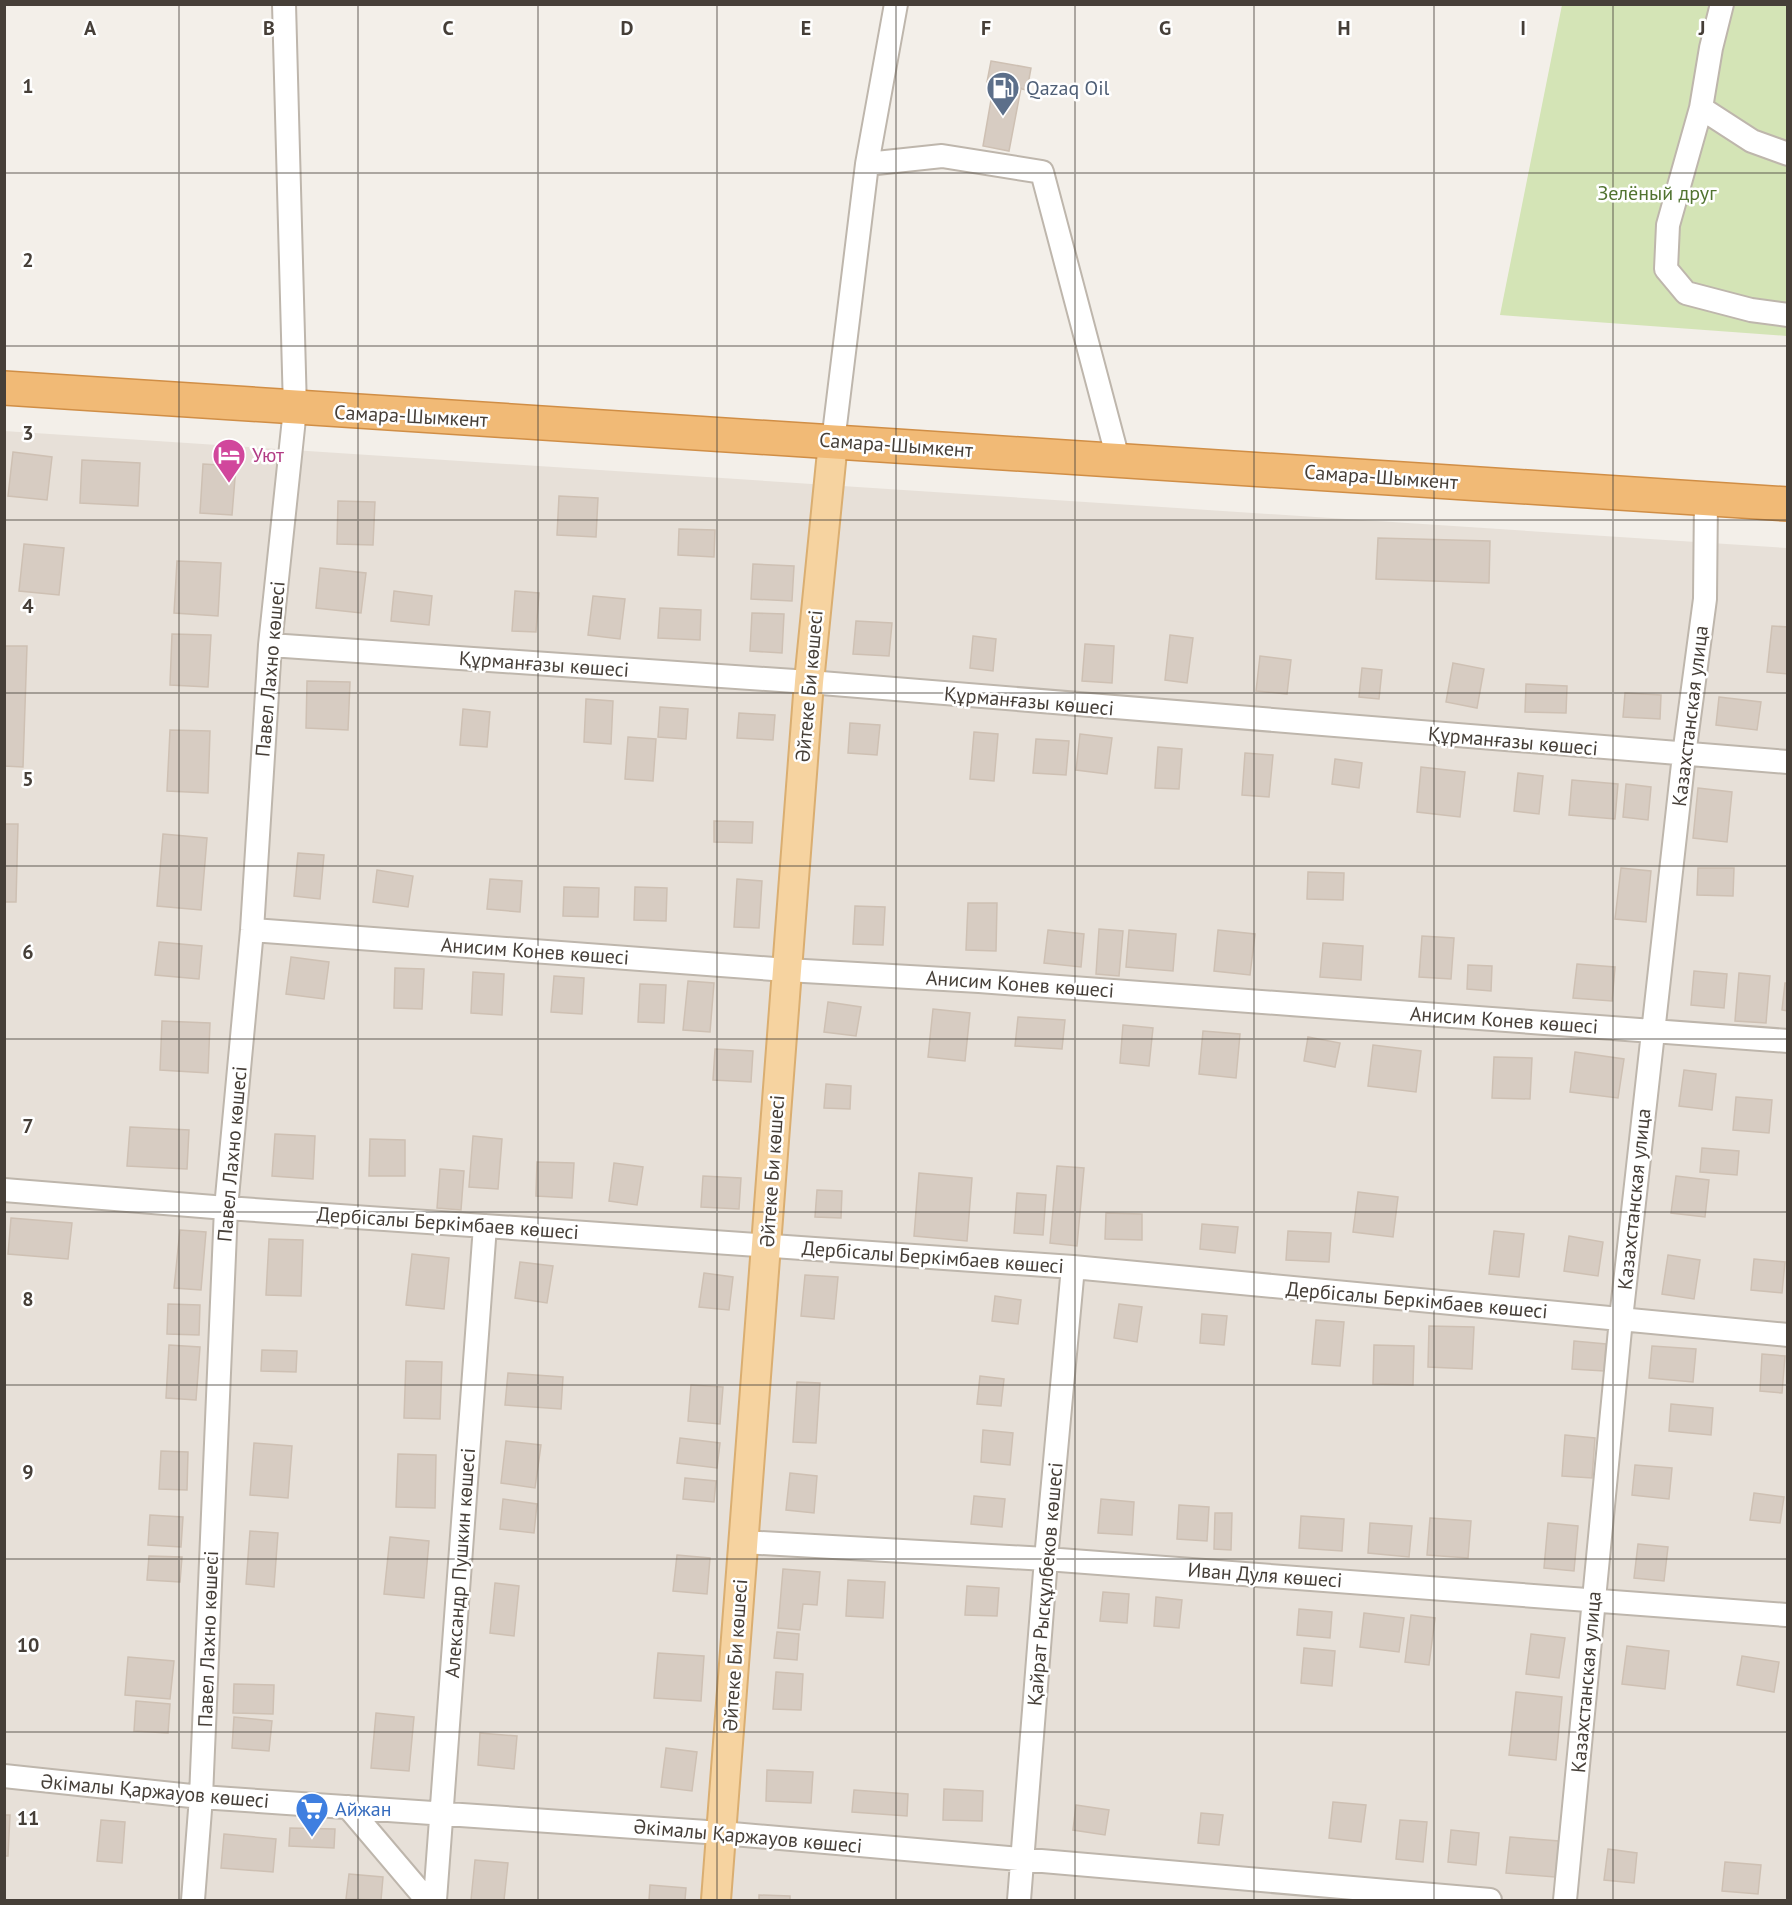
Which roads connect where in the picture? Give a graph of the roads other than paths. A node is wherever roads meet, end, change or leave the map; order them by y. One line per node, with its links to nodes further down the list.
1 (284, 4): 9 (street, Павел Лахно көшесі)
2 (896, 4): 6 (street)
3 (1722, 4): 4 (street)
4 (1701, 108): 5 (street); 7 (street)
5 (1788, 154)
6 (867, 164): 10 (street); 11 (street)
7 (1788, 315)
8 (4, 388): 9 (highway, Самара-Шымкент)
9 (295, 409): 10 (highway, Самара-Шымкент); 14 (street, Павел Лахно көшесі)
10 (833, 441): 11 (highway, Самара-Шымкент); 15 (main road, Әйтеке Би көшесі)
11 (1118, 459): 12 (highway, Самара-Шымкент)
12 (1707, 498): 13 (highway, Самара-Шымкент); 16 (street, Казахстанская улица)
13 (1788, 504)
14 (270, 645): 15 (street, Құрманғазы көшесі); 18 (street, Павел Лахно көшесі)
15 (809, 682): 16 (street, Құрманғазы көшесі); 19 (main road, Әйтеке Би көшесі)
16 (1684, 755): 17 (street, Құрманғазы көшесі); 20 (street, Казахстанская улица)
17 (1788, 762)
18 (252, 930): 19 (street, Анисим Конев көшесі); 23 (street, Павел Лахно көшесі)
19 (787, 970): 20 (street, Анисим Конев көшесі); 25 (main road, Әйтеке Би көшесі)
20 (1653, 1031): 21 (street, Анисим Конев көшесі); 27 (street, Казахстанская улица)
21 (1788, 1041)
22 (4, 1190): 23 (street, Дербісалы Беркімбаев көшесі)
23 (226, 1208): 24 (street, Дербісалы Беркімбаев көшесі); 34 (street, Павел Лахно көшесі)
24 (484, 1226): 25 (street, Дербісалы Беркімбаев көшесі); 36 (street, Александр Пушкин көшесі)
25 (766, 1245): 26 (street, Дербісалы Беркімбаев көшесі); 29 (main road, Әйтеке Би көшесі)
26 (1073, 1267): 27 (street, Дербісалы Беркімбаев көшесі); 30 (street, Қайрат Рысқұлбеков көшесі)
27 (1621, 1319): 28 (street, Дербісалы Беркімбаев көшесі); 31 (street, Казахстанская улица)
28 (1788, 1335)
29 (743, 1542): 30 (street, Иван Дуля көшесі); 37 (main road, Әйтеке Би көшесі)
30 (1046, 1559): 31 (street, Иван Дуля көшесі); 38 (street, Қайрат Рысқұлбеков көшесі)
31 (1594, 1600): 32 (street, Иван Дуля көшесі); 45 (street, Казахстанская улица)
32 (1786, 1615)
33 (4, 1776): 34 (street, Әкімалы Қаржауов көшесі)
34 (201, 1797): 35 (street, Әкімалы Қаржауов көшесі); 39 (street, Павел Лахно көшесі)
35 (348, 1807): 36 (street, Әкімалы Қаржауов көшесі); 40 (street)
36 (442, 1813): 37 (street, Әкімалы Қаржауов көшесі); 41 (street, Александр Пушкин көшесі)
37 (721, 1833): 38 (street, Әкімалы Қаржауов көшесі); 42 (main road, Әйтеке Би көшесі)
38 (1022, 1858): 43 (street, Қайрат Рысқұлбеков көшесі); 44 (street, Әкімалы Қаржауов көшесі)
39 (193, 1900)
40 (427, 1900)
41 (435, 1900)
42 (716, 1900)
43 (1019, 1900)
44 (1490, 1900)
45 (1565, 1900)

